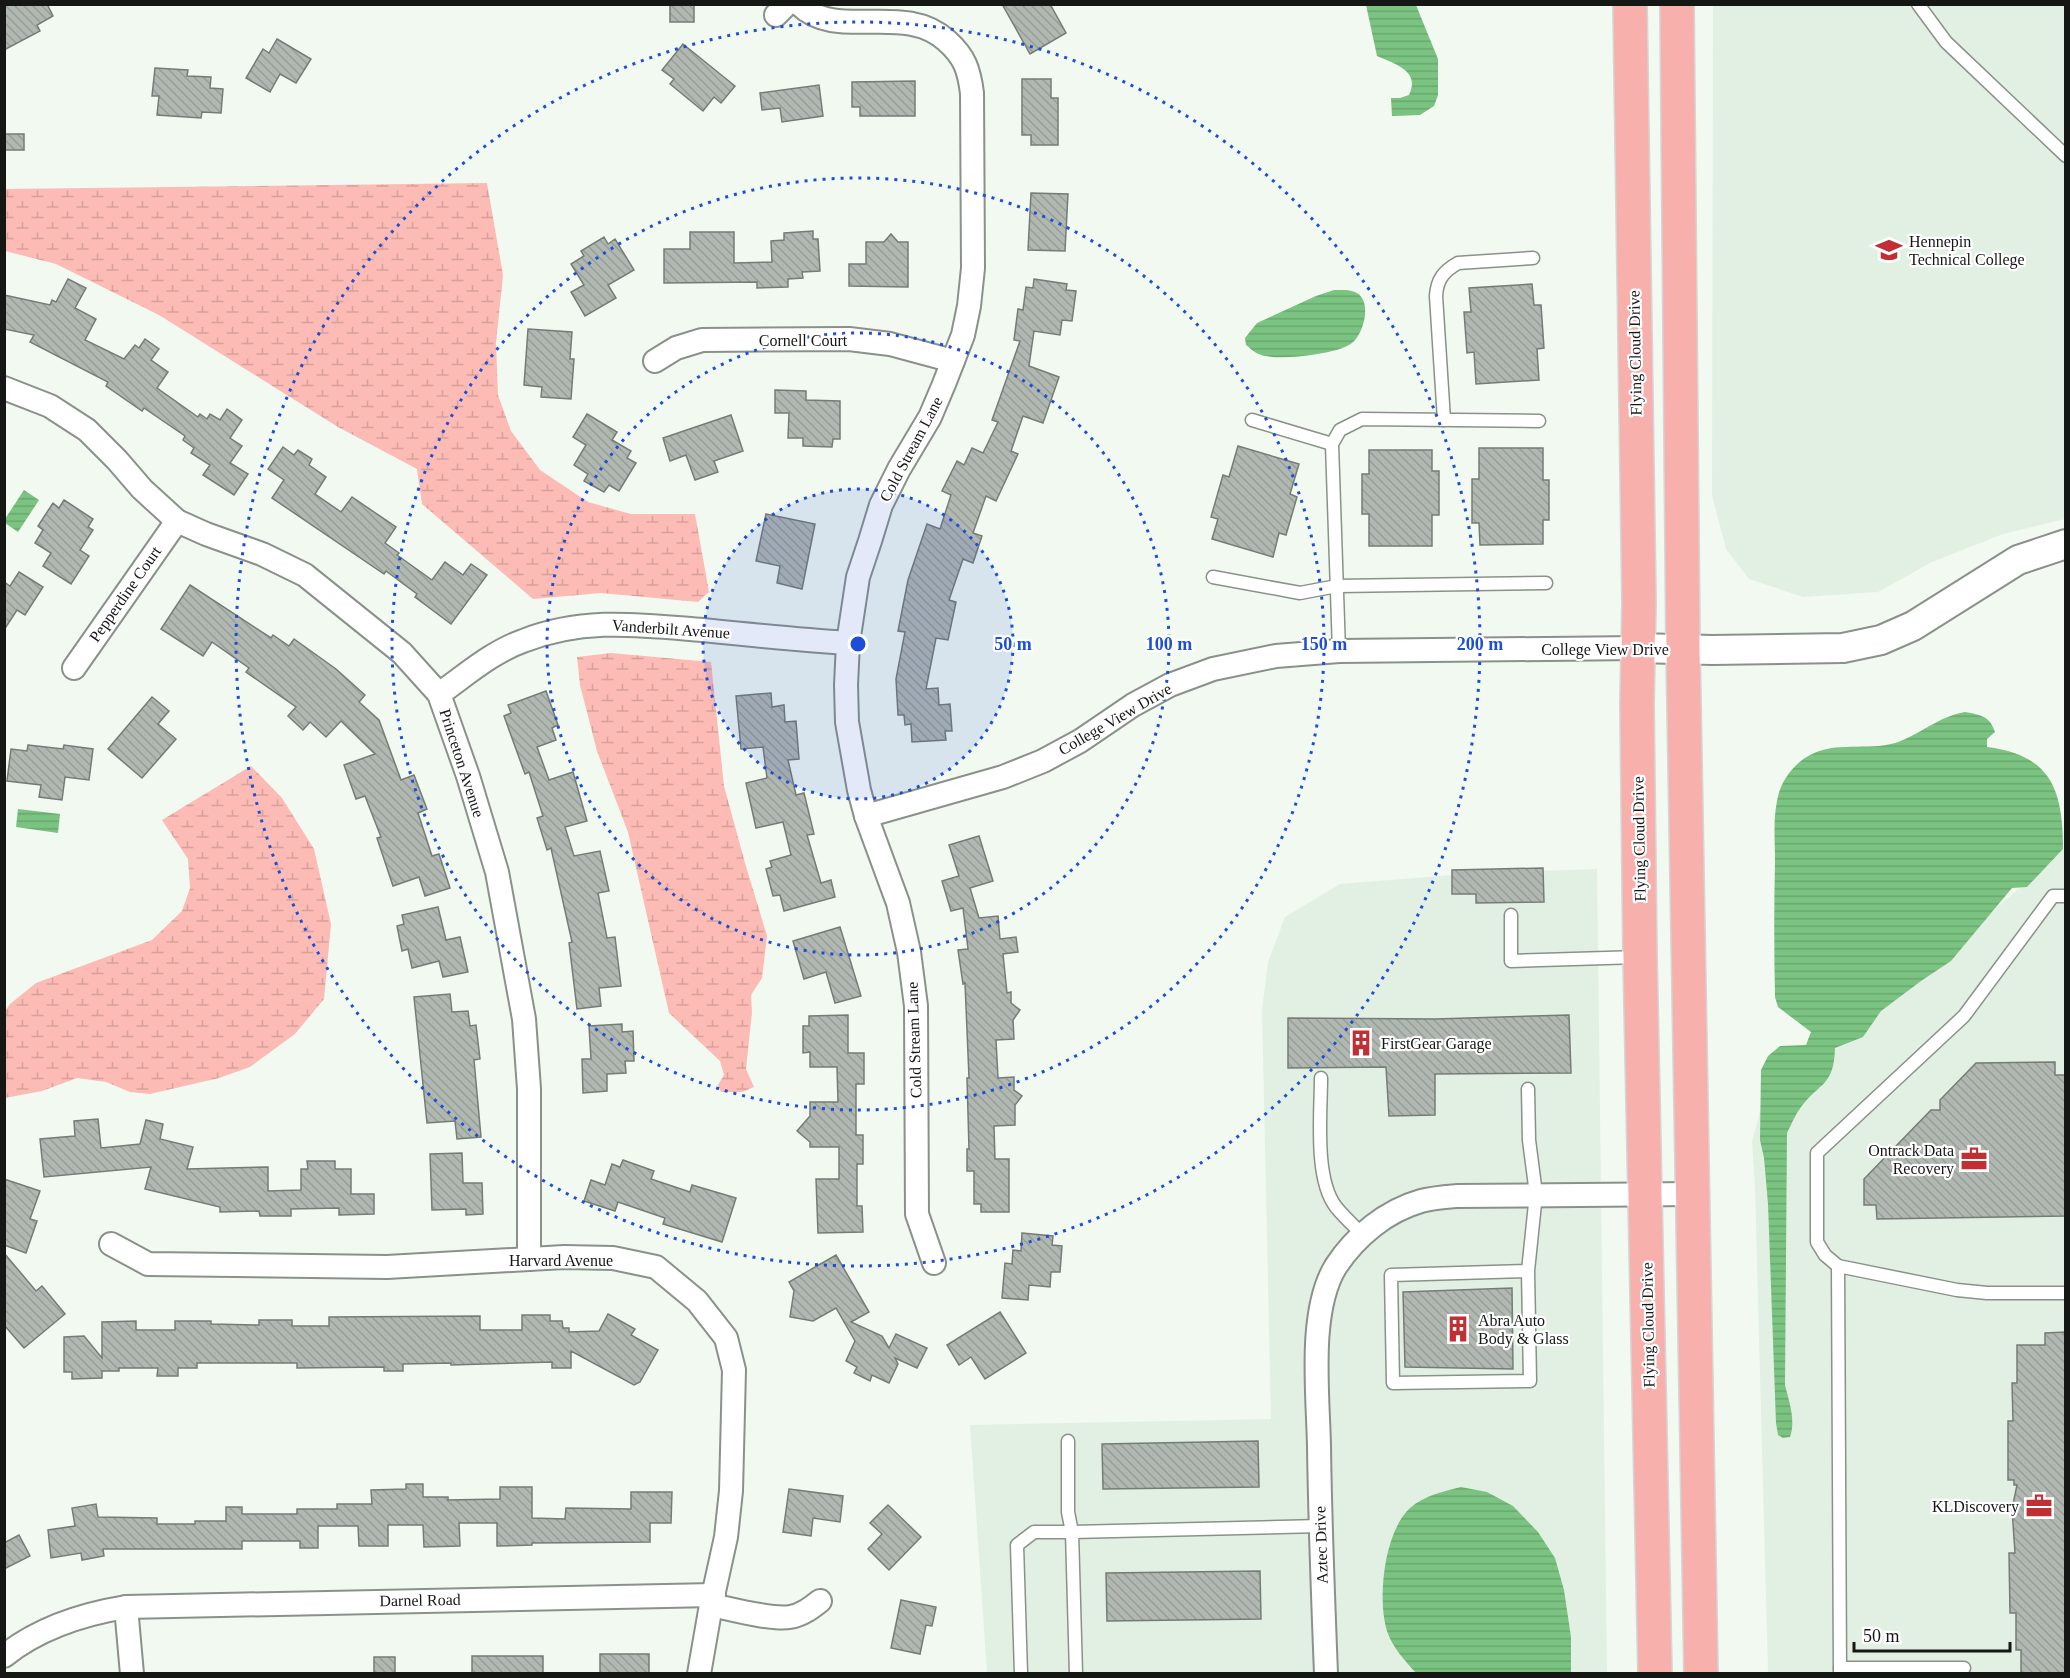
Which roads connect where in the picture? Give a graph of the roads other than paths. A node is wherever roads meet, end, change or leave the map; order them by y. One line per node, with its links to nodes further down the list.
1 (799, 4): 8 (street, Cold Stream Lane)
2 (1630, 4): 20 (main road, Flying Cloud Drive)
3 (1677, 4): 21 (main road)
4 (1918, 4): 5 (lane)
5 (2066, 156)
6 (1533, 258): 11 (lane)
7 (655, 361): 8 (street, Cornell Court)
8 (953, 361): 19 (street, Cold Stream Lane)
9 (4, 388): 14 (street, Princeton Avenue)
10 (1252, 420): 13 (lane)
11 (1444, 420): 12 (lane); 13 (lane)
12 (1539, 421)
13 (1332, 444): 18 (lane)
14 (177, 521): 23 (street, Pepperdine Court); 24 (street, Princeton Avenue)
15 (2066, 544): 21 (street, College View Drive)
16 (1213, 577): 18 (lane)
17 (1546, 583): 18 (lane)
18 (1337, 586): 22 (lane)
19 (848, 643): 24 (street, Vanderbilt Avenue); 25 (street, Cold Stream Lane)
20 (1638, 648): 21 (street, College View Drive); 22 (street, College View Drive); 28 (main road, Flying Cloud Drive)
21 (1683, 648): 33 (main road)
22 (1339, 651): 25 (street, College View Drive)
23 (74, 668)
24 (439, 694): 36 (street, Princeton Avenue)
25 (866, 816): 37 (street, Cold Stream Lane)
26 (2066, 896): 38 (lane)
27 (1511, 915): 28 (lane)
28 (1640, 957): 31 (main road, Flying Cloud Drive)
29 (1321, 1078): 34 (lane)
30 (1528, 1089): 32 (lane)
31 (1645, 1193): 32 (street, Aztec Drive); 33 (street, Aztec Drive); 55 (main road, Flying Cloud Drive)
32 (1536, 1194): 34 (street, Aztec Drive); 39 (lane)
33 (1693, 1194): 56 (main road)
34 (1363, 1235): 42 (street, Aztec Drive)
35 (111, 1244): 36 (street, Harvard Avenue)
36 (529, 1259): 44 (street, Harvard Avenue)
37 (934, 1263)
38 (1838, 1266): 40 (lane); 49 (lane)
39 (1528, 1270): 39 (lane)
40 (2066, 1293)
41 (1068, 1441): 43 (lane)
42 (1320, 1526): 43 (lane); 54 (street, Aztec Drive)
43 (1072, 1532): 52 (lane); 53 (lane)
44 (713, 1600): 45 (street, Darnel Road); 46 (street, Darnel Road); 51 (street)
45 (820, 1601)
46 (126, 1607): 47 (street, Darnel Road); 50 (street)
47 (4, 1656)
48 (1964, 1668): 49 (lane)
49 (1840, 1671)
50 (132, 1674)
51 (699, 1674)
52 (1021, 1674)
53 (1076, 1674)
54 (1326, 1674)
55 (1655, 1674)
56 (1701, 1674)

